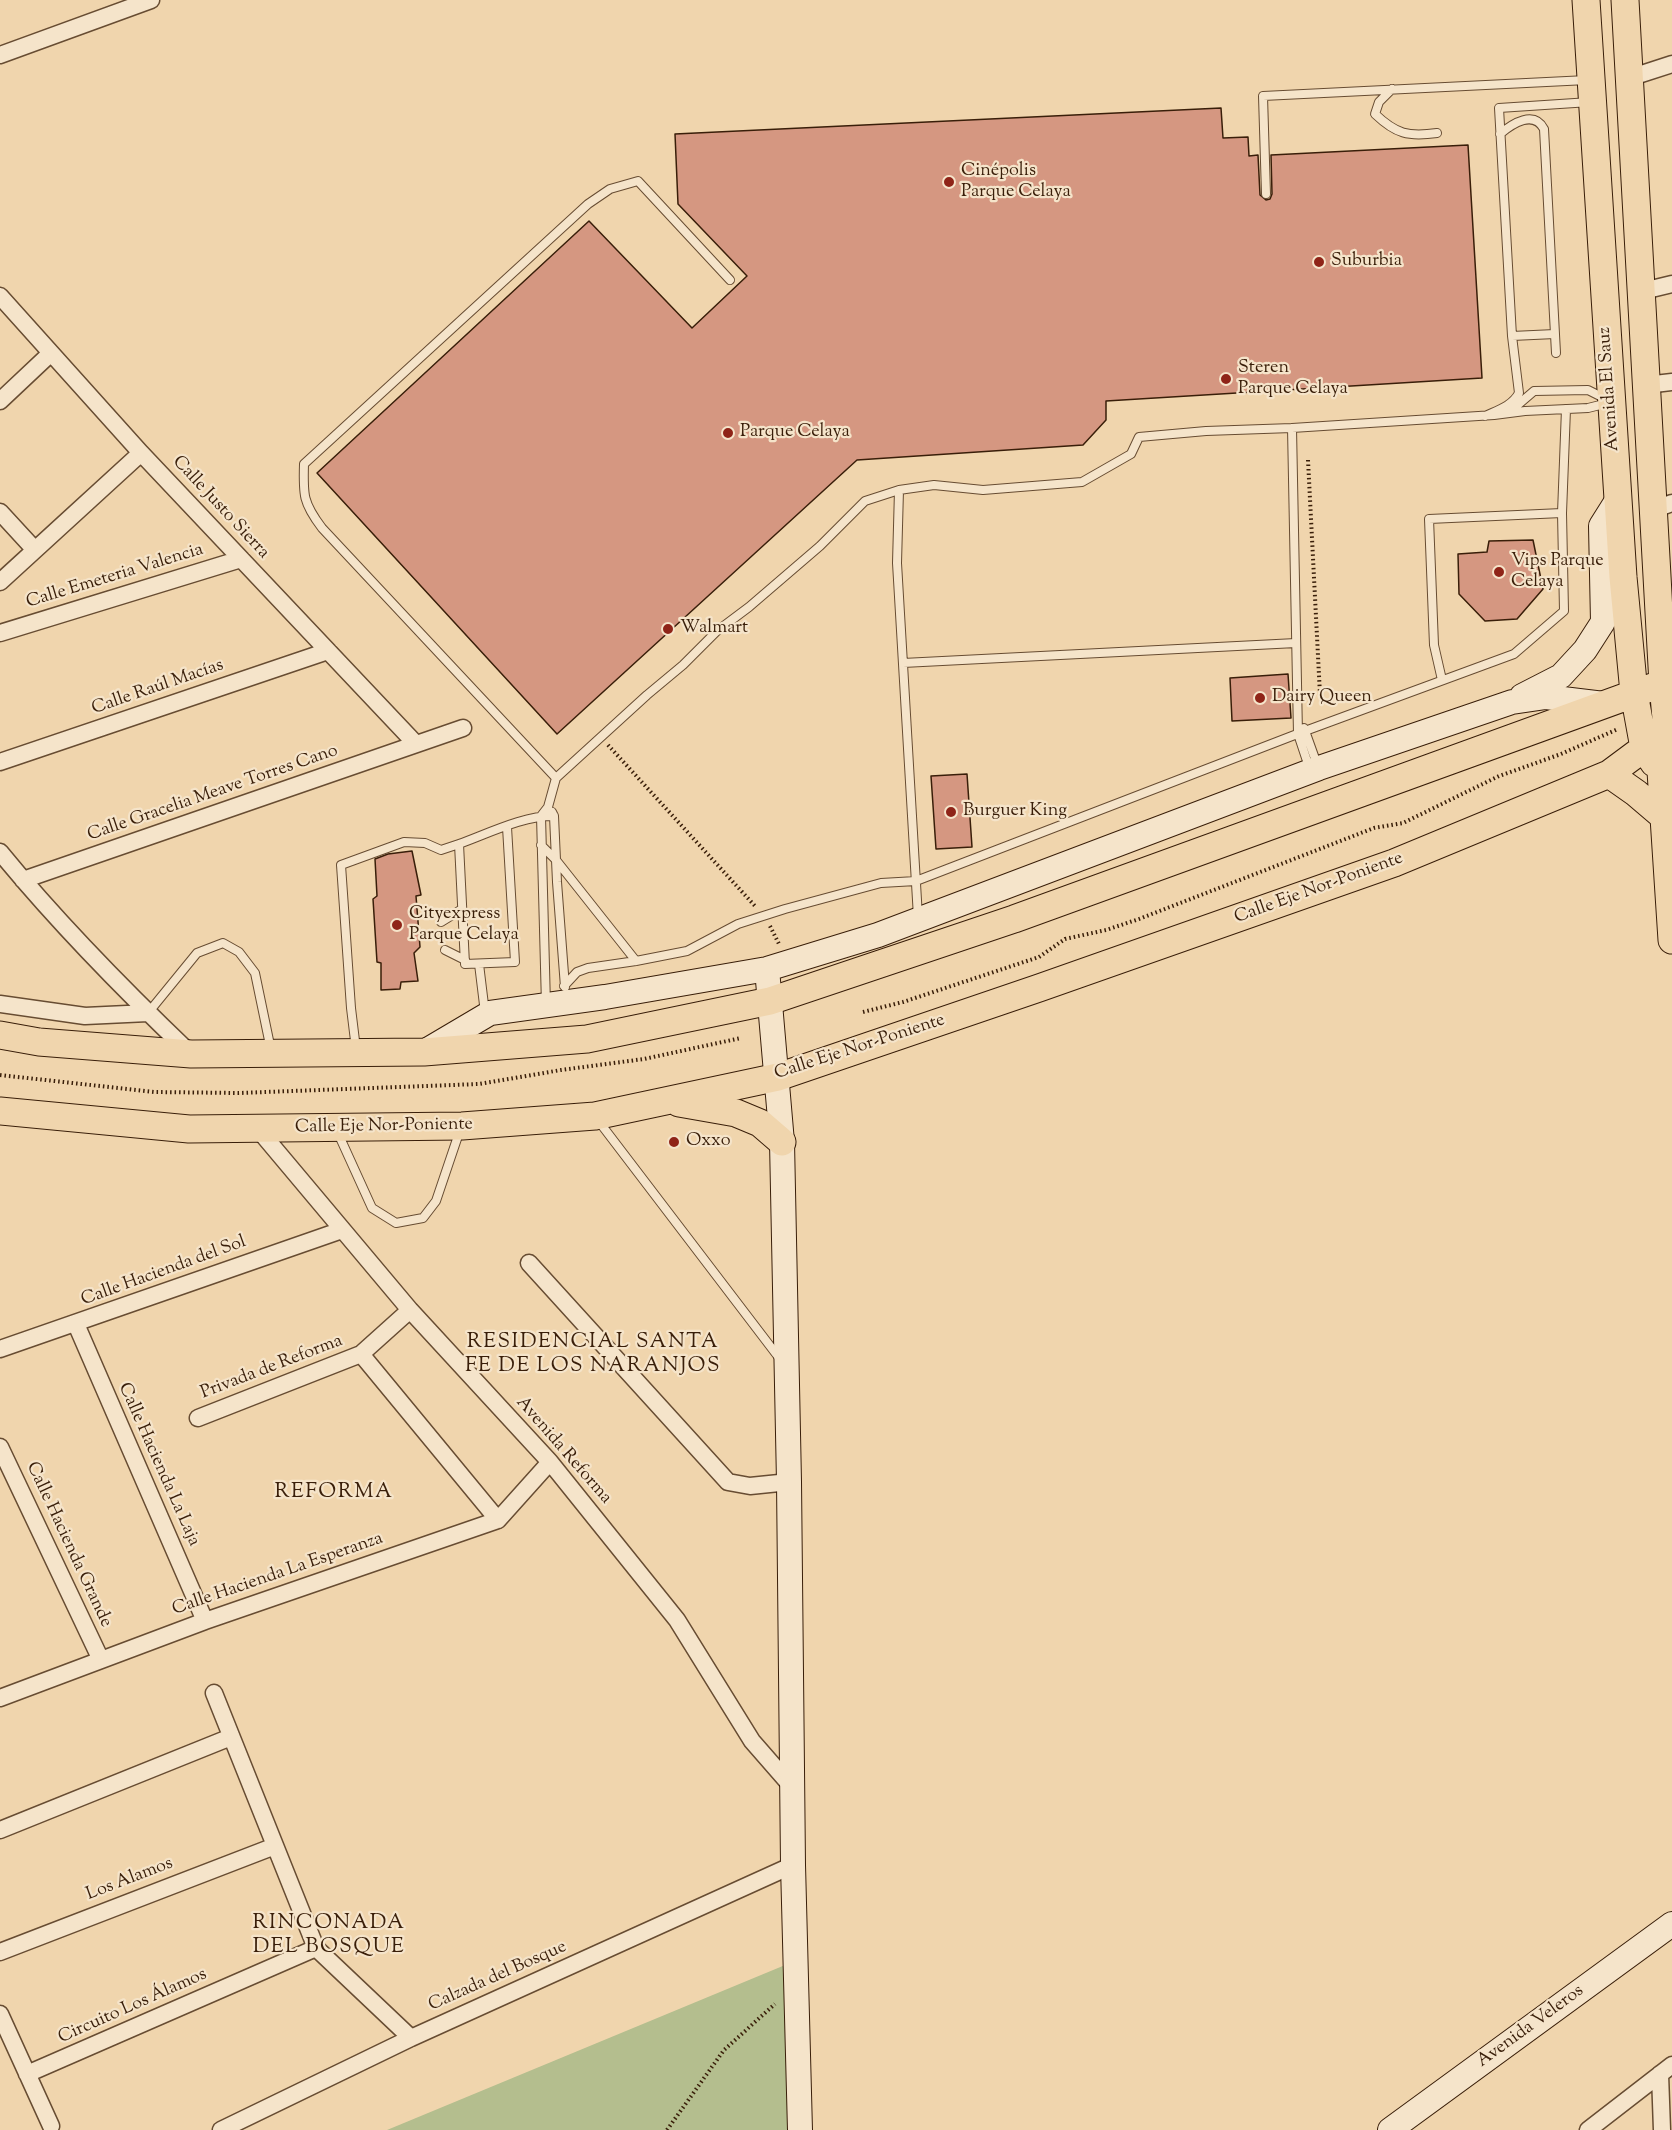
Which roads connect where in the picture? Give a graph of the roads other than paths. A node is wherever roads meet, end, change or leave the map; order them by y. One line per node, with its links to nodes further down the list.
1 (151, 0): 4 (street)
2 (1586, 0): 8 (main road, Avenida El Sauz)
3 (1625, 0): 6 (main road, Avenida El Sauz)
4 (0, 55)
5 (1672, 64): 6 (street)
6 (1630, 88): 8 (main road); 14 (main road, Avenida El Sauz)
7 (1392, 89): 8 (lane); 9 (lane); 11 (lane)
8 (1591, 91): 10 (lane); 22 (main road, Avenida El Sauz)
9 (1437, 133)
10 (1500, 134): 16 (lane); 17 (lane)
11 (1266, 194)
12 (730, 280): 52 (lane)
13 (1672, 284): 14 (street)
14 (1643, 291): 20 (main road, Avenida El Sauz)
15 (0, 296): 18 (street, Calle Justo Sierra)
16 (1555, 334): 17 (lane); 19 (lane)
17 (1512, 336): 25 (lane)
18 (51, 353): 21 (street); 27 (street, Calle Justo Sierra)
19 (1556, 353)
20 (1655, 388): 22 (main road); 30 (main road, Avenida El Sauz)
21 (0, 401)
22 (1611, 402): 23 (lane); 24 (lane); 29 (main road, Avenida El Sauz)
23 (1566, 410): 24 (lane); 32 (lane)
24 (1508, 413): 25 (lane)
25 (1485, 416): 26 (lane)
26 (1292, 428): 28 (lane); 37 (lane)
27 (141, 453): 33 (street); 34 (street, Calle Justo Sierra)
28 (899, 490): 39 (lane); 52 (lane)
29 (1618, 499): 42 (main road, Avenida El Sauz); 43 (main road)
30 (1663, 507): 41 (main road, Avenida El Sauz)
31 (0, 512): 33 (street)
32 (1562, 513): 40 (lane); 40 (lane)
33 (35, 550): 35 (street)
34 (241, 559): 36 (street, Calle Emeteria Valencia); 38 (street, Calle Justo Sierra)
35 (0, 582)
36 (0, 633)
37 (1296, 643): 39 (lane); 46 (lane)
38 (328, 651): 48 (street, Calle Justo Sierra); 49 (street, Calle Raúl Macías)
39 (903, 663): 64 (lane)
40 (1442, 680): 46 (lane)
41 (1668, 682): 42 (main road); 47 (main road, Avenida El Sauz)
42 (1634, 693): 44 (main road); 47 (main road, Avenida El Sauz)
43 (1512, 702): 44 (main road); 50 (main road)
44 (1604, 704): 75 (main road)
45 (463, 728): 48 (street, Calle Gracelia Meave Torres Cano)
46 (1302, 733): 50 (lane); 64 (lane)
47 (1661, 743): 51 (main road, Calle Eje Nor-Poniente); 56 (main road, Avenida El Sauz)
48 (416, 744): 63 (street, Calle Gracelia Meave Torres Cano)
49 (0, 762)
50 (1315, 770): 66 (main road)
51 (1609, 774): 56 (main road); 84 (main road, Calle Eje Nor-Poniente)
52 (556, 778): 53 (lane)
53 (548, 807): 54 (lane); 55 (lane)
54 (541, 816): 55 (lane); 57 (lane); 59 (lane)
55 (554, 816): 61 (lane)
56 (1663, 816): 62 (main road, Avenida El Sauz)
57 (507, 827): 58 (lane); 72 (lane)
58 (459, 844): 65 (lane); 80 (lane)
59 (541, 845): 61 (lane); 74 (lane)
60 (0, 852): 63 (street)
61 (555, 860): 71 (lane); 74 (lane)
62 (1670, 873): 68 (main road, Avenida El Sauz)
63 (23, 880): 77 (street)
64 (916, 880): 66 (lane); 71 (lane)
65 (462, 909): 67 (lane); 70 (lane)
66 (918, 919): 73 (main road)
67 (441, 922)
68 (1672, 940)
69 (445, 950): 70 (lane)
70 (465, 960): 72 (lane)
71 (636, 961): 74 (lane)
72 (479, 964): 78 (lane)
73 (767, 969): 74 (main road); 75 (main road)
74 (559, 998): 78 (main road)
75 (770, 1001): 81 (main road); 84 (main road)
76 (0, 1004): 77 (street)
77 (148, 1013): 82 (lane); 83 (street)
78 (486, 1016): 81 (main road)
79 (0, 1035): 83 (main road)
80 (356, 1052): 81 (main road); 82 (main road)
81 (424, 1052)
82 (272, 1053): 83 (main road)
83 (191, 1054)
84 (778, 1077): 85 (main road, Calle Eje Nor-Poniente); 91 (main road)
85 (666, 1101): 87 (main road, Calle Eje Nor-Poniente); 91 (main road)
86 (0, 1110): 90 (main road, Calle Eje Nor-Poniente)
87 (595, 1116): 88 (main road, Calle Eje Nor-Poniente); 98 (lane)
88 (462, 1126): 89 (main road, Calle Eje Nor-Poniente); 89 (lane)
89 (336, 1128): 90 (main road, Calle Eje Nor-Poniente)
90 (258, 1129): 92 (street, Avenida Reforma)
91 (783, 1142): 98 (main road)
92 (342, 1230): 94 (street, Avenida Reforma); 95 (street, Calle Hacienda del Sol)
93 (530, 1263): 102 (street)
94 (410, 1310): 97 (street); 101 (street, Avenida Reforma)
95 (76, 1324): 96 (street, Calle Hacienda del Sol); 104 (street, Calle Hacienda La Laja)
96 (0, 1350)
97 (361, 1354): 99 (street, Privada de Reforma); 103 (street)
98 (786, 1367): 102 (main road)
99 (198, 1418)
100 (0, 1447): 105 (street, Calle Hacienda Grande)
101 (550, 1462): 103 (street, Calle Hacienda La Esperanza); 109 (street, Avenida Reforma)
102 (789, 1482): 109 (main road)
103 (498, 1520): 104 (street, Calle Hacienda La Esperanza)
104 (205, 1621): 105 (street, Calle Hacienda La Esperanza)
105 (101, 1660): 107 (street, Calle Hacienda La Esperanza)
106 (214, 1693): 108 (street)
107 (0, 1698)
108 (231, 1737): 110 (street); 111 (street)
109 (793, 1788): 112 (main road)
110 (0, 1830)
111 (275, 1846): 114 (street); 115 (street, Los Alamos)
112 (793, 1864): 117 (street, Calzada del Bosque); 122 (main road)
113 (1672, 1924): 123 (main road, Avenida Veleros)
114 (316, 1948): 117 (street); 119 (street, Circuito Los Álamos)
115 (0, 1952)
116 (0, 2014): 119 (street)
117 (411, 2037): 121 (street, Calzada del Bosque)
118 (1666, 2069): 124 (street); 125 (street)
119 (27, 2074): 120 (street)
120 (51, 2126)
121 (221, 2130)
122 (800, 2130)
123 (1390, 2130)
124 (1588, 2130)
125 (1662, 2130)

